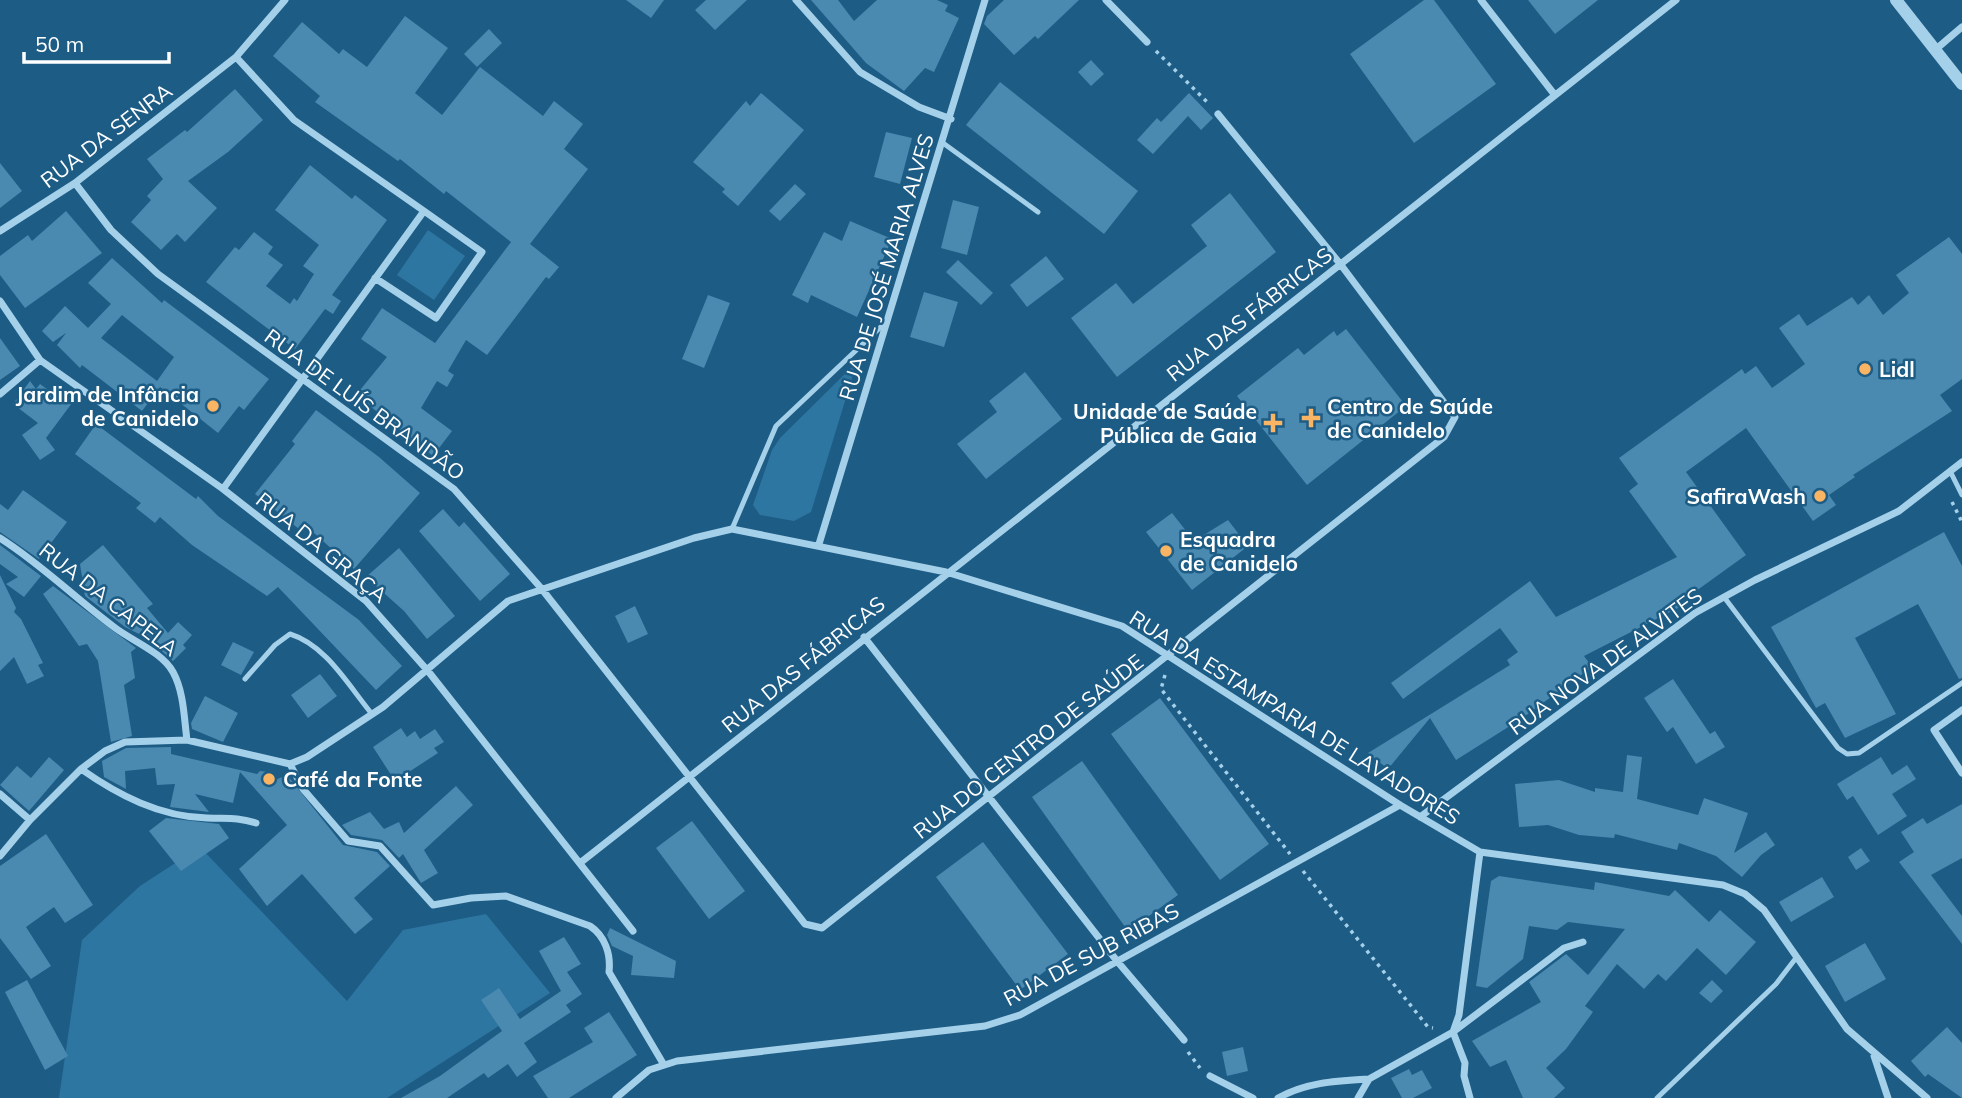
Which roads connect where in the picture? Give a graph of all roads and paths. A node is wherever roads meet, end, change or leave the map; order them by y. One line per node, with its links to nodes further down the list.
1 (285, 0): 11 (street, RUA DA SENRA)
2 (796, 0): 15 (street)
3 (985, 0): 15 (street, RUA DE JOSÉ MARIA ALVES)
4 (1106, 0): 9 (street)
5 (1481, 0): 13 (street)
6 (1676, 0): 13 (street, RUA DAS FÁBRICAS)
7 (1896, 0): 10 (street)
8 (1962, 27): 10 (street)
9 (1147, 43): 14 (path)
10 (1935, 50): 12 (street)
11 (236, 57): 17 (street, RUA DA SENRA); 18 (street)
12 (1962, 84)
13 (1554, 94): 21 (street, RUA DAS FÁBRICAS)
14 (1218, 114): 21 (street)
15 (951, 119): 16 (street, RUA DE JOSÉ MARIA ALVES)
16 (943, 143): 19 (lane); 24 (street, RUA DE JOSÉ MARIA ALVES)
17 (75, 183): 20 (street, RUA DA SENRA); 26 (street, RUA DE LUÍS BRANDÃO)
18 (424, 211): 22 (street); 22 (street)
19 (1038, 212)
20 (0, 231)
21 (1341, 265): 35 (street, RUA DAS FÁBRICAS); 39 (street, RUA DO CENTRO DE SAÚDE)
22 (375, 278): 26 (street)
23 (0, 301): 25 (street, RUA DA GRAÇA)
24 (886, 323): 32 (lane); 34 (street, RUA DE JOSÉ MARIA ALVES)
25 (40, 360): 27 (street); 30 (street, RUA DA GRAÇA)
26 (302, 380): 30 (street); 36 (street, RUA DE LUÍS BRANDÃO)
27 (0, 394)
28 (1962, 462): 29 (street, RUA NOVA DE ALVITES)
29 (1950, 471): 31 (lane); 37 (street, RUA NOVA DE ALVITES)
30 (223, 489): 40 (street, RUA DA GRAÇA)
31 (1962, 495)
32 (732, 528): 34 (street, RUA DA ESTAMPARIA DE LAVADORES); 36 (street, RUA DA ESTAMPARIA DE LAVADORES)
33 (0, 538): 45 (street, RUA DA CAPELA)
34 (819, 544): 35 (street, RUA DA ESTAMPARIA DE LAVADORES)
35 (946, 572): 38 (street, RUA DAS FÁBRICAS); 39 (street, RUA DA ESTAMPARIA DE LAVADORES)
36 (541, 588): 40 (street, RUA DA ESTAMPARIA DE LAVADORES); 49 (street, RUA DE LUÍS BRANDÃO)
37 (1724, 597): 42 (lane); 53 (street, RUA NOVA DE ALVITES)
38 (864, 637): 49 (street, RUA DAS FÁBRICAS); 51 (street)
39 (1171, 655): 51 (street, RUA DO CENTRO DE SAÚDE); 52 (street, RUA DA ESTAMPARIA DE LAVADORES)
40 (428, 670): 44 (street, RUA DA ESTAMPARIA DE LAVADORES); 58 (street, RUA DA GRAÇA)
41 (245, 678): 44 (lane)
42 (1962, 683)
43 (1962, 710): 48 (street)
44 (372, 715): 46 (street, RUA DA ESTAMPARIA DE LAVADORES)
45 (187, 740): 46 (street); 47 (street)
46 (290, 764): 66 (street)
47 (81, 769): 54 (street); 55 (street)
48 (1962, 774)
49 (690, 776): 51 (street, RUA DO CENTRO DE SAÚDE); 58 (street, RUA DAS FÁBRICAS)
50 (0, 794): 54 (street)
51 (990, 797): 62 (street)
52 (1401, 806): 53 (street, RUA DA ESTAMPARIA DE LAVADORES); 62 (street, RUA DE SUB RIBAS)
53 (1420, 817): 56 (street, RUA DA ESTAMPARIA DE LAVADORES)
54 (30, 820): 57 (street)
55 (256, 823)
56 (1480, 852): 61 (street, RUA DA ESTAMPARIA DE LAVADORES); 63 (street)
57 (0, 856)
58 (580, 863): 59 (street, RUA DA GRAÇA)
59 (633, 931)
60 (1583, 942): 63 (street)
61 (1796, 958): 65 (street, RUA DA ESTAMPARIA DE LAVADORES); 74 (lane)
62 (1117, 961): 64 (street); 66 (street, RUA DE SUB RIBAS)
63 (1452, 1032): 68 (street); 73 (street)
64 (1184, 1040): 67 (path)
65 (1873, 1052): 75 (street); 76 (street, RUA DA ESTAMPARIA DE LAVADORES)
66 (664, 1065): 69 (street, RUA DE SUB RIBAS)
67 (1210, 1076): 70 (street)
68 (1369, 1079): 71 (street); 72 (street)
69 (616, 1098)
70 (1253, 1098)
71 (1278, 1098)
72 (1358, 1098)
73 (1470, 1098)
74 (1657, 1098)
75 (1888, 1098)
76 (1927, 1098)

